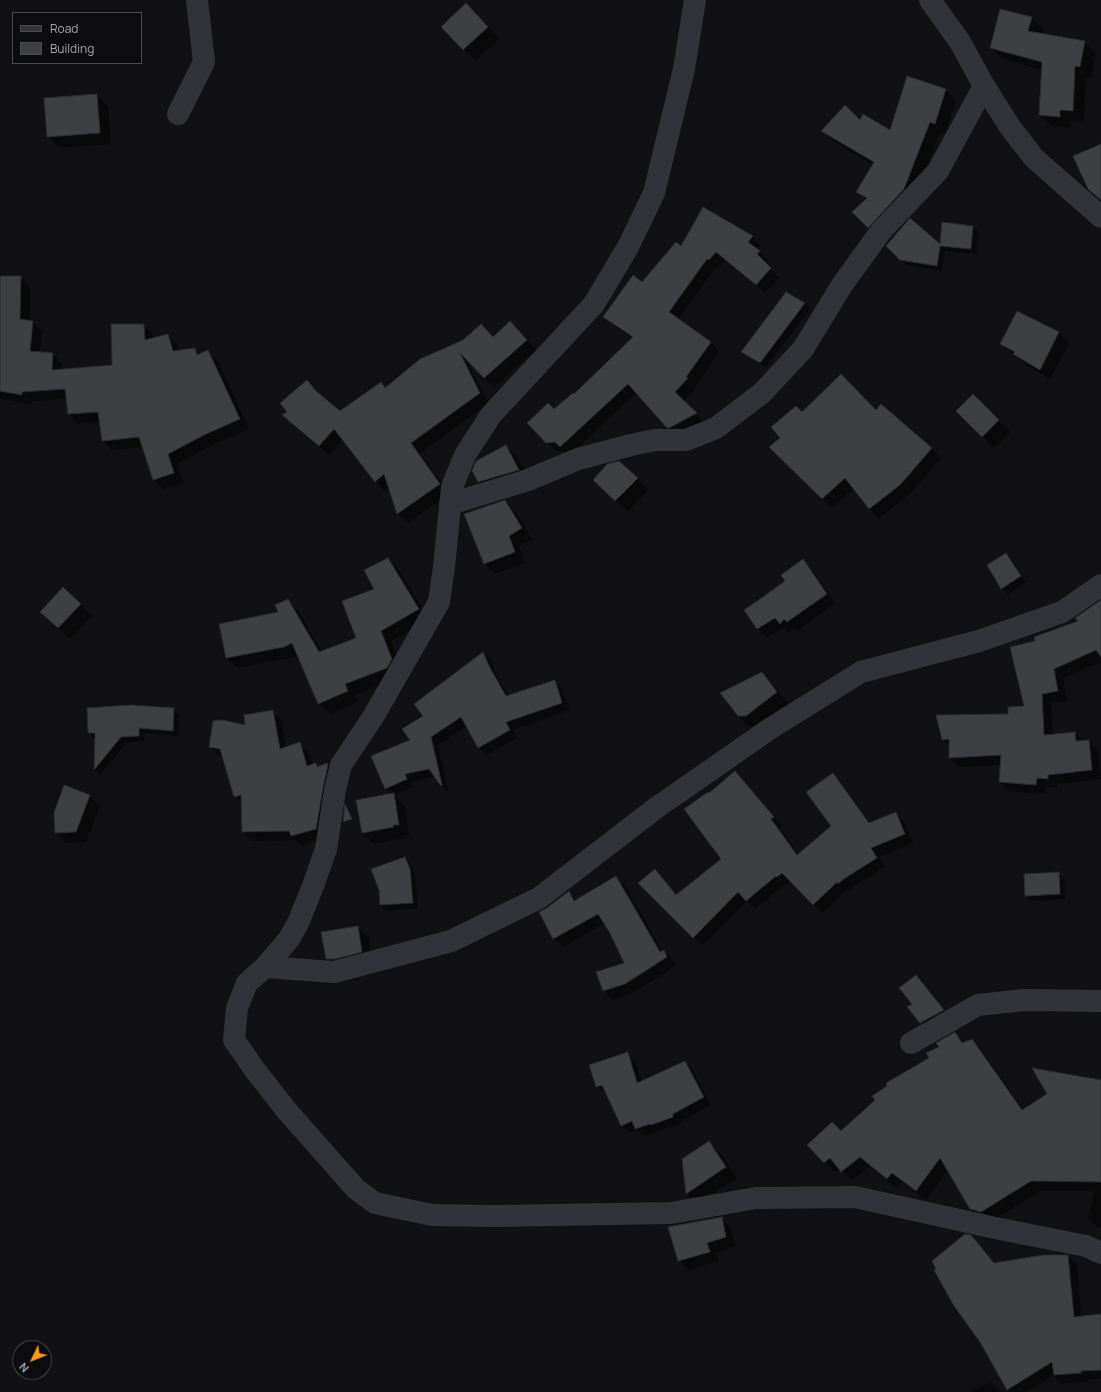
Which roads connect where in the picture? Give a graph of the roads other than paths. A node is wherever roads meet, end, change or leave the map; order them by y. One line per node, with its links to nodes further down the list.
1 (197, 0): 5 (street)
2 (695, 0): 7 (street)
3 (930, 0): 4 (street)
4 (984, 86): 6 (street); 7 (street)
5 (178, 114)
6 (1101, 217)
7 (450, 504): 9 (street)
8 (1101, 585): 9 (street)
9 (265, 968): 12 (street)
10 (1101, 1001): 11 (street)
11 (911, 1043)
12 (1101, 1253)

